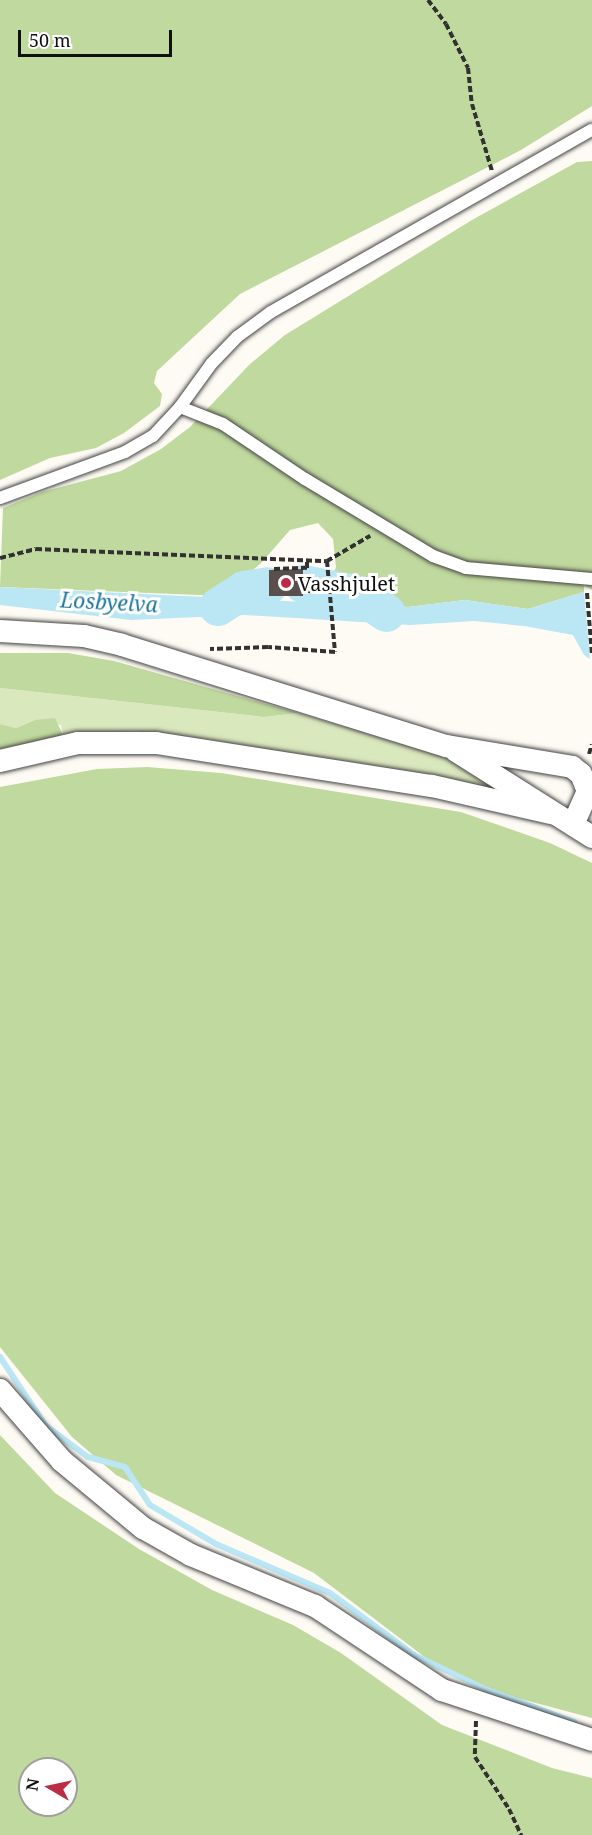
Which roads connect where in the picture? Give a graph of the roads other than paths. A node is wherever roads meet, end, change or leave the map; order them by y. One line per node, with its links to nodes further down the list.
1 (592, 130): 2 (lane)
2 (180, 407): 3 (lane); 4 (lane)
3 (0, 498)
4 (592, 579)
5 (0, 631): 6 (street)
6 (447, 746): 8 (street); 9 (street)
7 (0, 761): 8 (street)
8 (551, 813): 9 (street)
9 (573, 825): 10 (street)
10 (592, 837)
11 (0, 1390): 12 (street)
12 (592, 1740)

